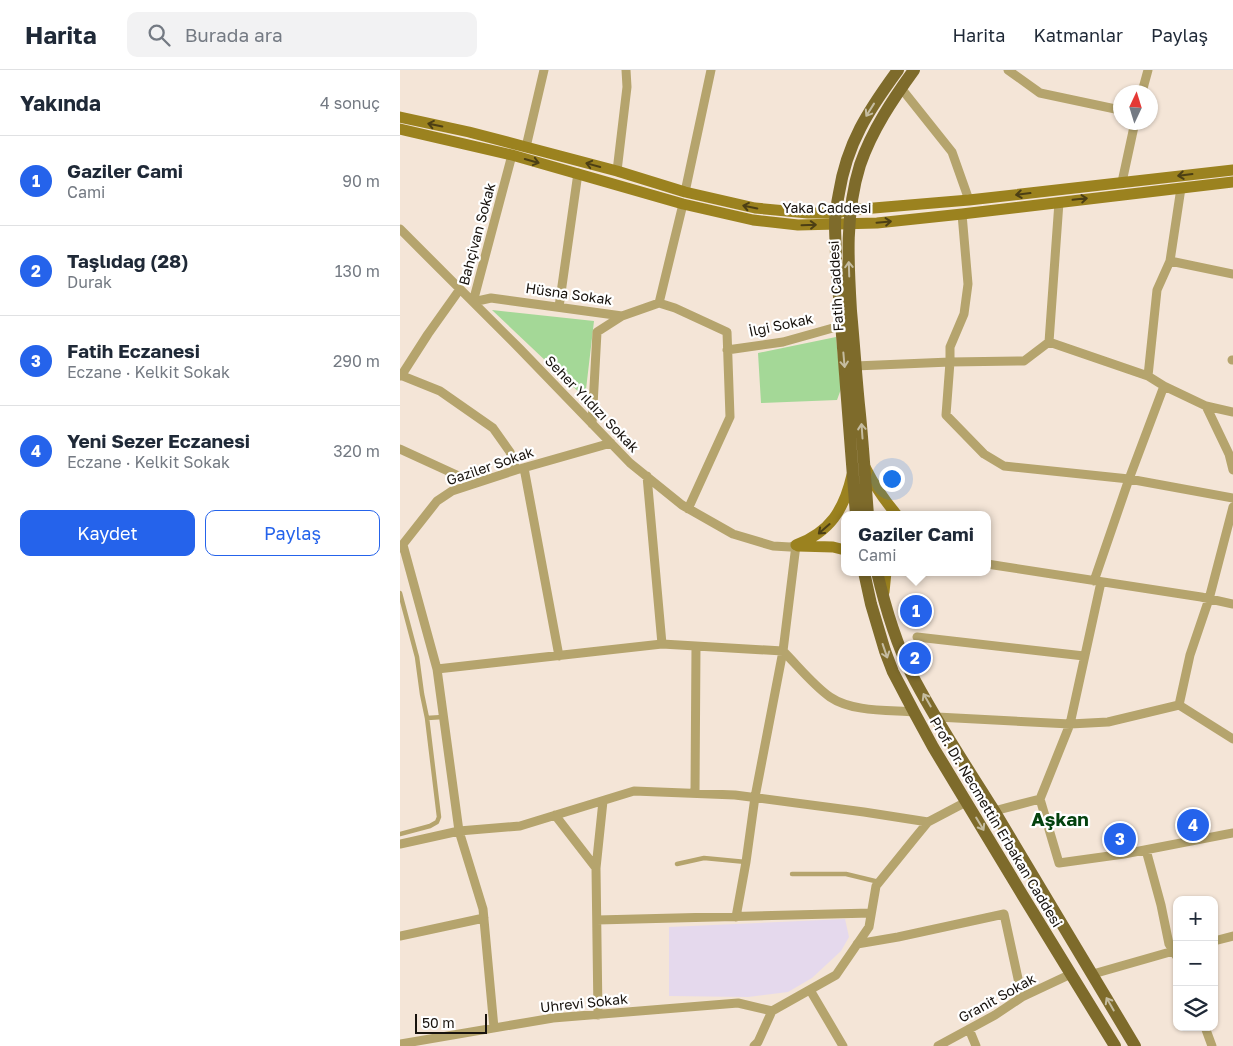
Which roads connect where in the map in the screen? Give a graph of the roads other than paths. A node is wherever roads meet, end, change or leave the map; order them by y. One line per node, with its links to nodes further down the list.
1 (544, 70): 14 (street)
2 (626, 70): 17 (street)
3 (711, 70): 22 (street)
4 (897, 70): 28 (main road, Fatih Caddesi, one-way to 28)
5 (914, 70): 9 (main road, Fatih Caddesi)
6 (1008, 70): 10 (street)
7 (1148, 70): 8 (street)
8 (1144, 85)
9 (901, 88): 23 (street); 26 (main road, Fatih Caddesi)
10 (1113, 109)
11 (400, 117): 14 (street, Yaka Caddesi, one-way to 11)
12 (400, 129): 15 (street, Yaka Caddesi)
13 (1132, 130): 19 (street)
14 (526, 147): 17 (street, Yaka Caddesi, one-way to 14)
15 (512, 155): 18 (street, Yaka Caddesi, one-way to 18); 35 (street, Bahçivan Sokak)
16 (1233, 170): 19 (street, Yaka Caddesi, one-way to 19)
17 (616, 171): 22 (street, Yaka Caddesi)
18 (578, 173): 25 (street, Yaka Caddesi); 37 (street)
19 (1122, 182): 23 (street, Yaka Caddesi, one-way to 23)
20 (1233, 182): 21 (street, Yaka Caddesi)
21 (1181, 188): 24 (street, Yaka Caddesi, one-way to 21); 31 (street)
22 (685, 192): 28 (street, Yaka Caddesi, one-way to 22)
23 (968, 200): 26 (street, Yaka Caddesi)
24 (1059, 202): 27 (street, Yaka Caddesi); 40 (street)
25 (683, 204): 28 (street, Yaka Caddesi, one-way to 28); 36 (street)
26 (850, 210): 28 (street, Yaka Caddesi); 29 (main road, Fatih Caddesi)
27 (962, 214): 29 (street, Yaka Caddesi, one-way to 27); 42 (street)
28 (835, 218): 29 (street, Yaka Caddesi); 39 (main road, Fatih Caddesi)
29 (849, 224): 43 (main road, Fatih Caddesi, one-way to 29)
30 (400, 229): 33 (street, Seher Yıldızı Sokak)
31 (1170, 261): 32 (street); 45 (street)
32 (1233, 274)
33 (460, 289): 35 (street, Seher Yıldızı Sokak); 44 (street)
34 (491, 298): 35 (street, Bahçivan Sokak); 37 (street, Hüsna Sokak)
35 (473, 302): 49 (street, Seher Yıldızı Sokak)
36 (659, 303): 38 (street, Hüsna Sokak); 41 (street)
37 (559, 307): 38 (street, Hüsna Sokak)
38 (622, 316): 49 (street)
39 (840, 326): 41 (street, İlgi Sokak); 54 (main road, Fatih Caddesi, one-way to 54)
40 (1049, 342): 42 (street); 45 (street)
41 (727, 350): 60 (street)
42 (950, 362): 43 (street); 57 (street)
43 (855, 366): 54 (main road, Fatih Caddesi, one-way to 43)
44 (401, 376): 53 (street)
45 (1148, 376): 46 (street)
46 (1164, 386): 47 (street); 57 (street)
47 (1206, 406): 48 (street); 52 (street)
48 (1233, 412)
49 (592, 424): 50 (street, Seher Yıldızı Sokak)
50 (611, 443): 53 (street, Gaziler Sokak); 56 (street, Seher Yıldızı Sokak)
51 (400, 449): 58 (street)
52 (1231, 453): 55 (street)
53 (520, 469): 58 (street, Gaziler Sokak); 81 (street)
54 (858, 469): 61 (main road, Fatih Caddesi); 62 (main road, Fatih Caddesi); 63 (street); 66 (street, one-way to 66)
55 (1233, 470)
56 (647, 476): 60 (street, Seher Yıldızı Sokak); 78 (street)
57 (1129, 480): 59 (street); 72 (street)
58 (474, 483): 65 (street, Gaziler Sokak)
59 (1233, 498)
60 (688, 509): 66 (street, Seher Yıldızı Sokak)
61 (856, 511)
62 (867, 511)
63 (894, 511)
64 (1232, 513): 74 (street)
65 (401, 546): 83 (street)
66 (796, 546): 67 (street); 80 (street)
67 (841, 549)
68 (991, 565): 72 (street)
69 (865, 576): 85 (main road, Prof. Dr. Necmettin Erbakan Caddesi, one-way to 85)
70 (878, 576): 75 (main road)
71 (885, 576): 75 (street)
72 (1097, 581): 74 (street); 82 (street)
73 (400, 593): 88 (lane)
74 (1209, 599): 76 (street); 84 (street)
75 (884, 601): 87 (main road, Prof. Dr. Necmettin Erbakan Caddesi, one-way to 75)
76 (1233, 604)
77 (917, 638): 82 (street)
78 (662, 644): 79 (street); 81 (street)
79 (696, 646): 80 (street); 91 (street)
80 (783, 651): 85 (street); 92 (street)
81 (559, 656): 83 (street)
82 (1084, 656): 89 (street)
83 (437, 669): 86 (street)
84 (1179, 705): 89 (street); 90 (street)
85 (914, 712): 95 (main road, Prof. Dr. Necmettin Erbakan Caddesi)
86 (444, 717): 88 (lane); 99 (street)
87 (937, 717): 89 (street); 96 (main road, Prof. Dr. Necmettin Erbakan Caddesi)
88 (427, 718): 101 (lane)
89 (1070, 724): 93 (street)
90 (1233, 739)
91 (695, 793): 92 (street); 94 (street)
92 (755, 797): 98 (street); 104 (street)
93 (1040, 798): 96 (street); 103 (street)
94 (603, 800): 97 (street); 106 (street)
95 (966, 802): 98 (street); 119 (main road, Prof. Dr. Necmettin Erbakan Caddesi, one-way to 119)
96 (994, 811): 120 (main road, Prof. Dr. Necmettin Erbakan Caddesi)
97 (556, 815): 99 (street); 106 (street)
98 (928, 822): 108 (street)
99 (459, 831): 102 (street); 111 (street)
100 (1233, 832): 103 (street)
101 (400, 834)
102 (400, 844)
103 (1146, 850): 117 (street)
104 (746, 862): 105 (lane); 110 (street)
105 (677, 864)
106 (596, 868): 112 (street)
107 (792, 874): 108 (lane)
108 (879, 882): 109 (street)
109 (871, 913): 110 (street); 116 (street)
110 (736, 917): 112 (street)
111 (484, 918): 113 (street); 125 (street)
112 (597, 920): 124 (street)
113 (400, 936)
114 (1233, 936): 115 (street)
115 (1218, 940)
116 (858, 944): 121 (street); 122 (street)
117 (1173, 949)
118 (1173, 954): 120 (street)
119 (1071, 974): 122 (street, Granit Sokak); 133 (main road, Prof. Dr. Necmettin Erbakan Caddesi)
120 (1092, 974): 134 (main road, Prof. Dr. Necmettin Erbakan Caddesi, one-way to 120)
121 (810, 990): 123 (street); 130 (street)
122 (1022, 997): 126 (street, Granit Sokak)
123 (772, 1011): 124 (street, Uhrevi Sokak); 129 (street)
124 (598, 1015): 125 (street, Uhrevi Sokak)
125 (494, 1028): 128 (street, Uhrevi Sokak)
126 (969, 1029): 131 (street, Granit Sokak); 132 (street)
127 (1206, 1031): 135 (street)
128 (400, 1044)
129 (754, 1046)
130 (843, 1046)
131 (938, 1046)
132 (976, 1046)
133 (1115, 1046)
134 (1135, 1046)
135 (1212, 1046)

